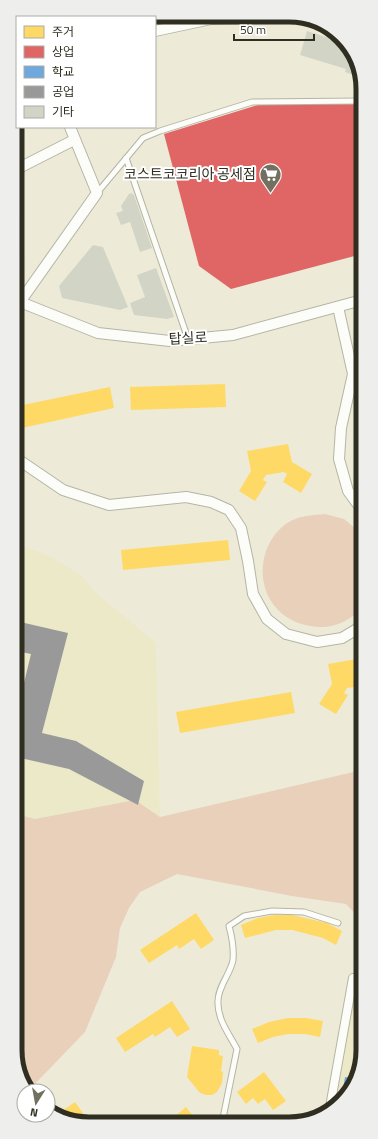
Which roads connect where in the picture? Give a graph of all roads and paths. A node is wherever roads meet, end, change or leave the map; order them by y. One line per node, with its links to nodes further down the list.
1 (192, 22): 2 (street)
2 (156, 32)
3 (356, 101): 6 (lane)
4 (70, 128): 5 (street)
5 (74, 140): 7 (street); 8 (street)
6 (126, 158): 8 (lane); 13 (lane)
7 (22, 166)
8 (97, 193): 9 (street)
9 (22, 296)
10 (356, 302): 12 (street, 탑실로)
11 (22, 303): 13 (street, 탑실로)
12 (338, 307): 13 (street, 탑실로); 15 (street)
13 (188, 339)
14 (22, 462): 16 (street)
15 (356, 502)
16 (356, 630)
17 (338, 923): 20 (lane)
18 (353, 978): 19 (street)
19 (331, 1102)
20 (223, 1117)

